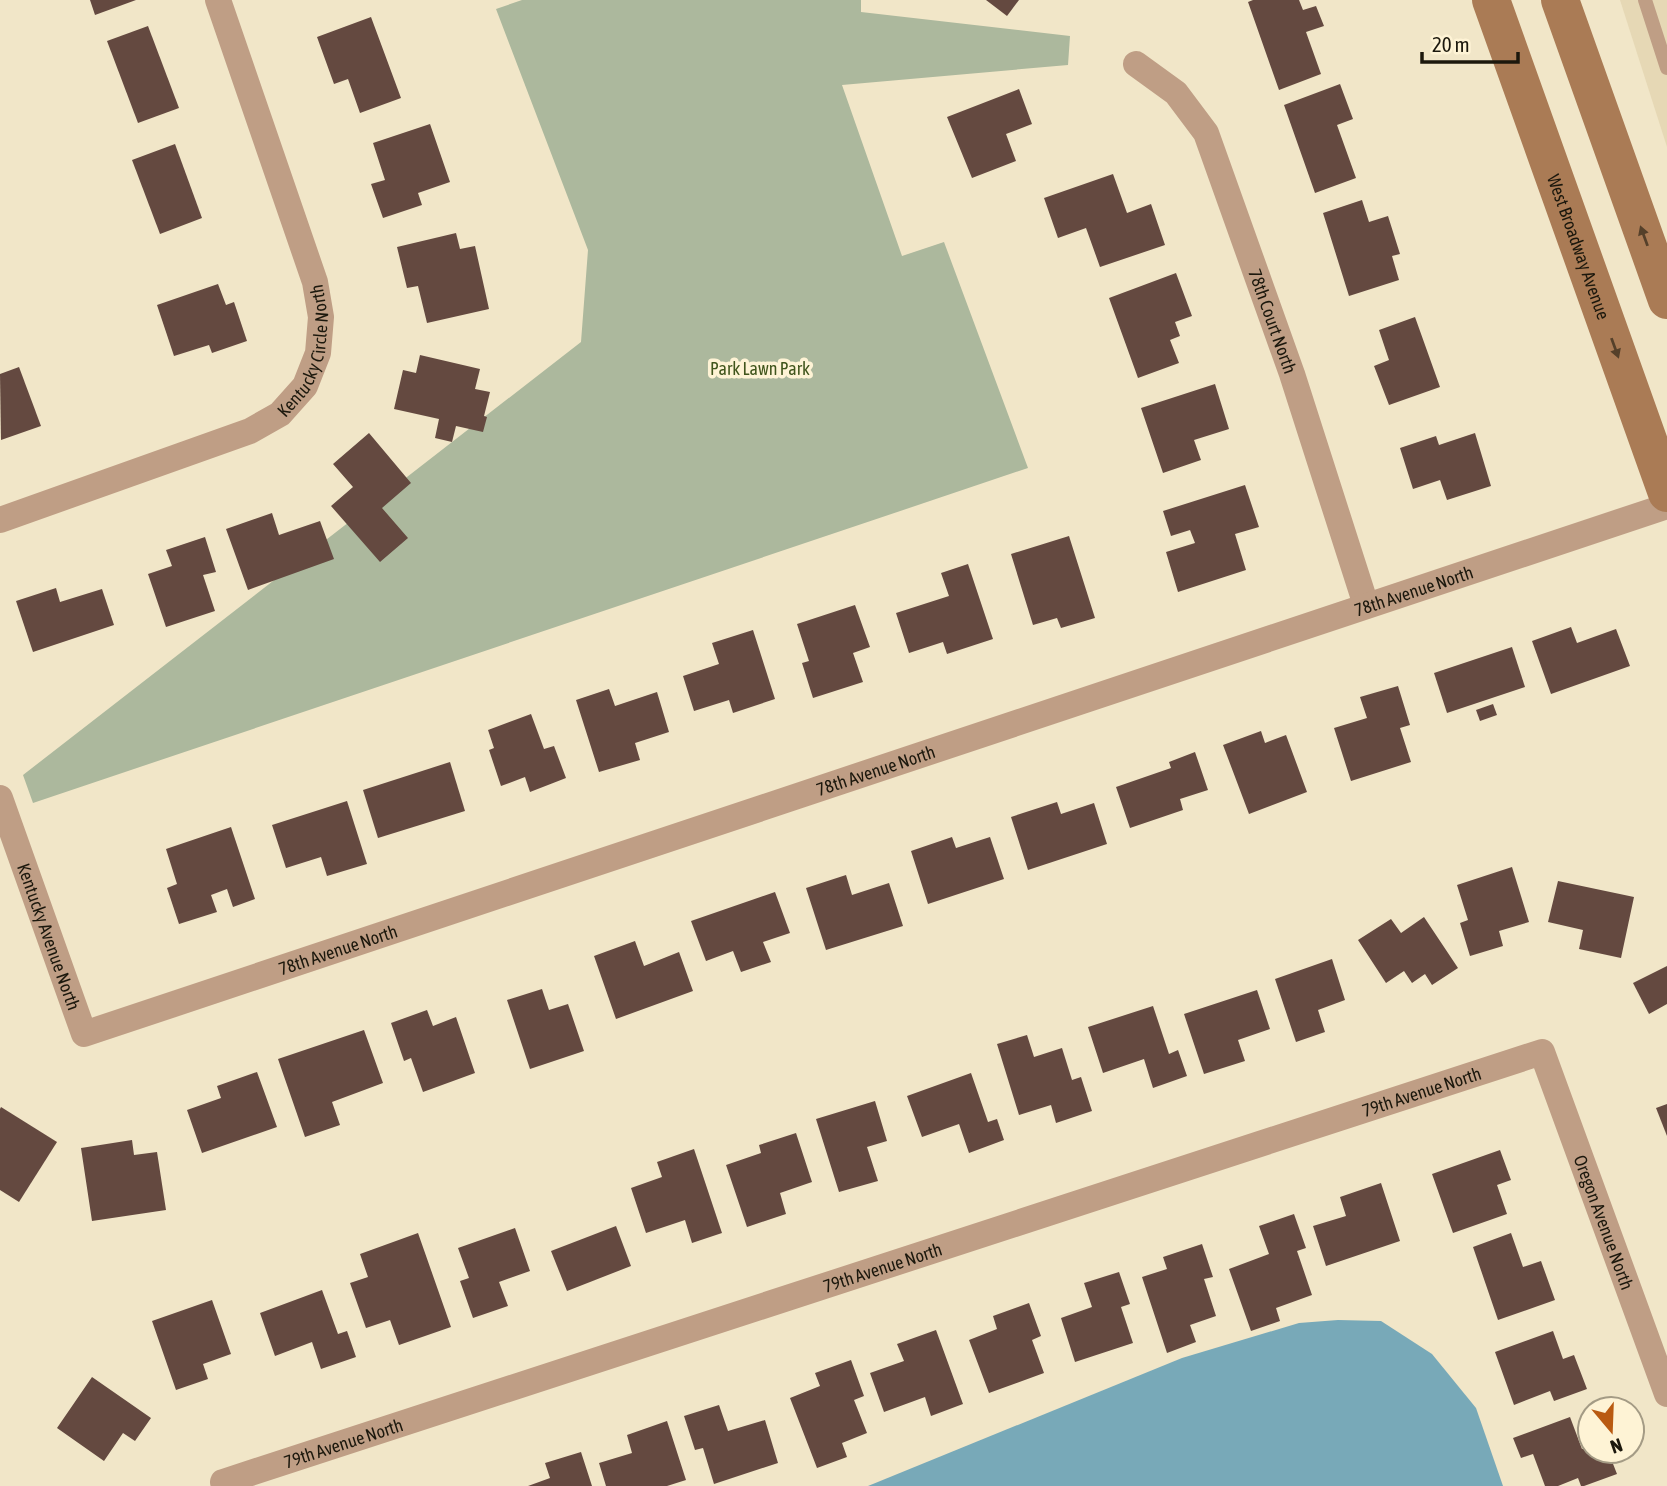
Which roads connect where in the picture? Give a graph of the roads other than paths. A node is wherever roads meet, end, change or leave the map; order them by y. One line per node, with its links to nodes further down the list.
1 (218, 0): 10 (street, Kentucky Circle North)
2 (1491, 0): 8 (main road, West Broadway Avenue, one-way to 8)
3 (1560, 0): 7 (main road, one-way to 3)
4 (1645, 0): 6 (lane)
5 (1136, 64): 11 (street, 78th Court North)
6 (1667, 68)
7 (1667, 300)
8 (1667, 493)
9 (1667, 506): 11 (street, 78th Avenue North)
10 (0, 520)
11 (1366, 605): 13 (street, 78th Avenue North)
12 (0, 798): 13 (street, Kentucky Avenue North)
13 (85, 1034)
14 (1542, 1052): 15 (street, Oregon Avenue North); 16 (street, 79th Avenue North)
15 (1667, 1394)
16 (224, 1484)

